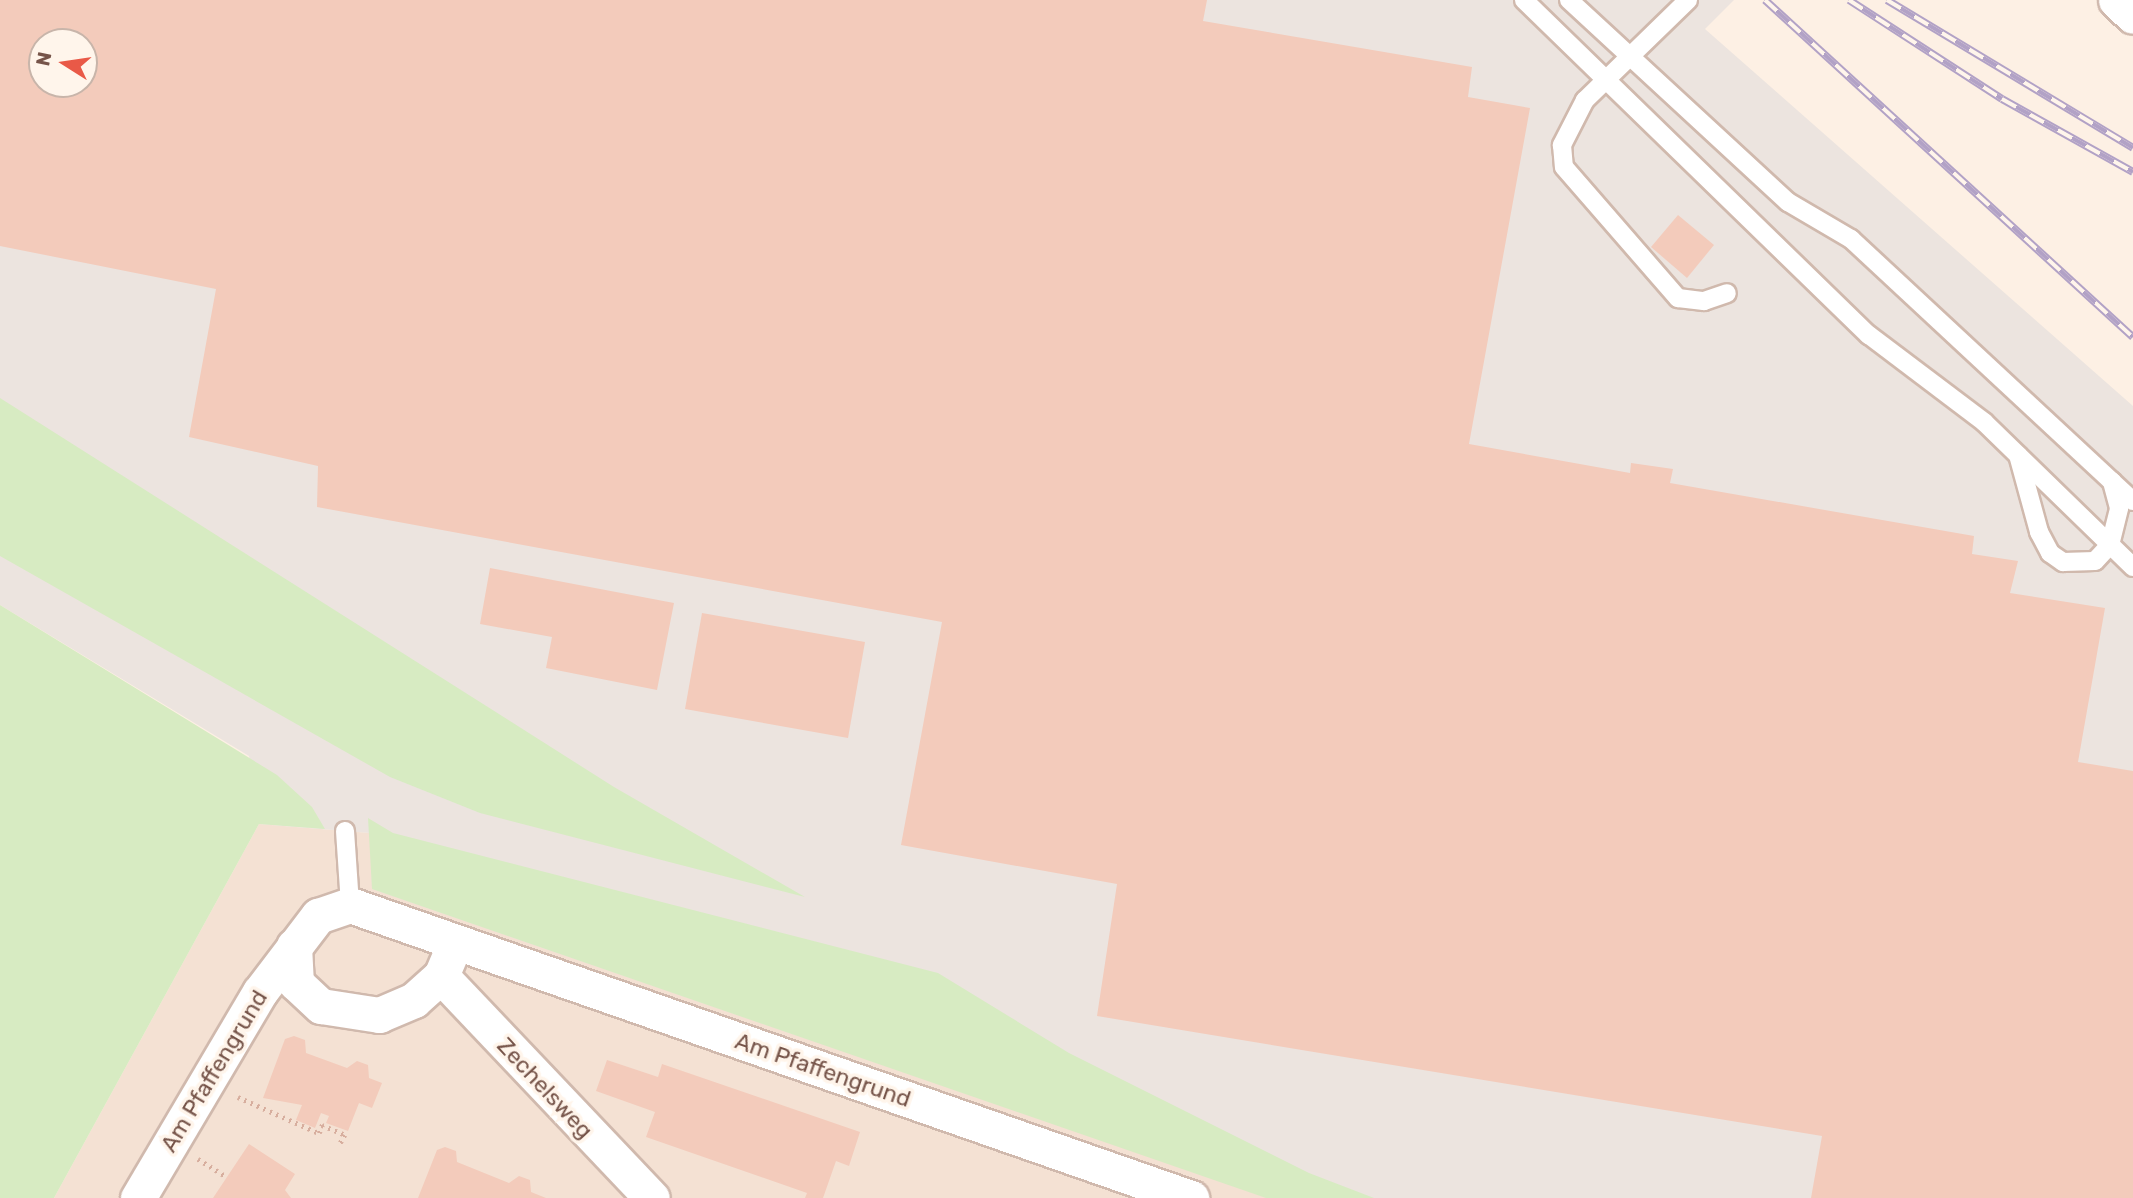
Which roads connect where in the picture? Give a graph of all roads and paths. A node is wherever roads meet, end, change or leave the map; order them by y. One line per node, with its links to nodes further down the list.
1 (1524, 0): 7 (lane)
2 (1569, 0): 6 (lane)
3 (1688, 0): 6 (lane)
4 (2116, 0): 5 (street)
5 (2133, 16)
6 (1630, 54): 7 (lane); 10 (lane)
7 (1605, 80): 8 (lane); 9 (lane)
8 (1727, 293)
9 (2018, 455): 12 (lane); 12 (lane)
10 (2110, 477): 11 (lane); 12 (lane)
11 (2133, 500)
12 (2110, 545): 13 (lane)
13 (2133, 567)
14 (345, 831): 15 (lane)
15 (350, 905): 16 (street, Am Pfaffengrund); 17 (street, Am Pfaffengrund)
16 (456, 942): 18 (street, Am Pfaffengrund); 25 (street, Am Pfaffengrund)
17 (293, 946): 18 (street, Am Pfaffengrund); 23 (street, Am Pfaffengrund)
18 (440, 976): 24 (street, Zechelsweg)
19 (232, 1093): 20 (path)
20 (340, 1144)
21 (221, 1172): 22 (path)
22 (227, 1177)
23 (138, 1198)
24 (652, 1198)
25 (1191, 1198)

